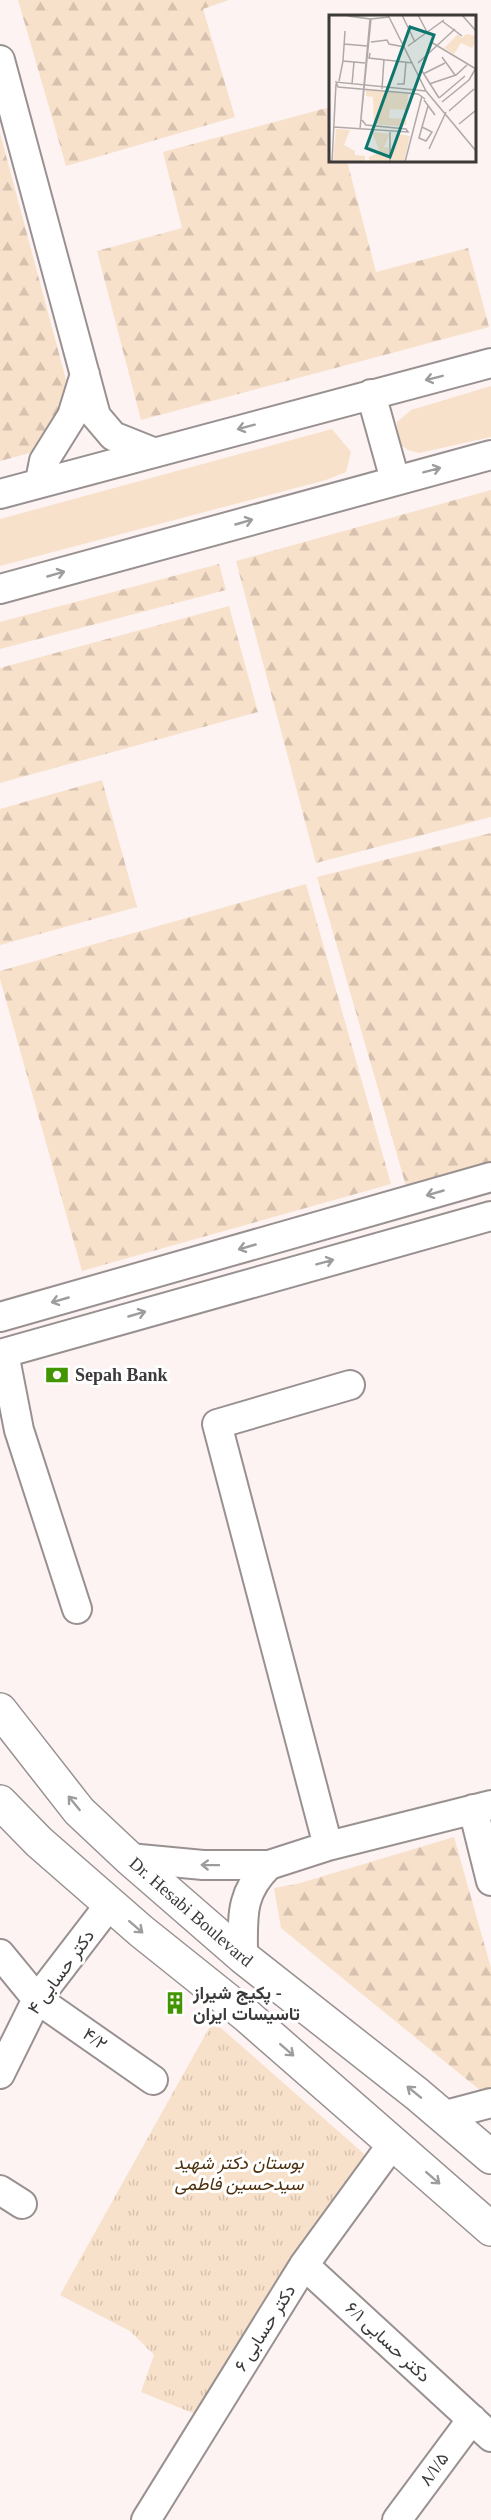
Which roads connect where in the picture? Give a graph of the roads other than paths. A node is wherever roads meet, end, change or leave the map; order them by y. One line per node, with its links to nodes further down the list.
1 (0, 60): 3 (street)
2 (491, 363): 4 (street, one-way to 4)
3 (85, 374): 5 (street); 8 (street)
4 (371, 394): 5 (street, one-way to 5); 7 (street)
5 (153, 452): 8 (street)
6 (491, 455): 7 (street, one-way to 6)
7 (395, 480): 10 (street, one-way to 7)
8 (40, 482): 9 (street)
9 (0, 494)
10 (0, 590)
11 (491, 1177): 13 (street, one-way to 13)
12 (491, 1216): 14 (street, one-way to 12)
13 (0, 1317)
14 (2, 1353): 16 (street)
15 (350, 1385): 20 (street)
16 (77, 1609)
17 (0, 1710): 21 (main road, Dr. Hesabi Boulevard, one-way to 17)
18 (0, 1802): 23 (main road)
19 (482, 1807): 20 (street); 24 (street)
20 (328, 1846): 22 (street)
21 (118, 1848): 22 (street, one-way to 21); 23 (main road); 27 (main road, Dr. Hesabi Boulevard)
22 (269, 1865): 27 (street)
23 (75, 1873): 25 (main road)
24 (491, 1881)
25 (110, 1904): 28 (street, دکتر حسابی ۴); 33 (main road, one-way to 33)
26 (0, 1954): 28 (street, ۴/۲)
27 (243, 1957): 32 (main road, Dr. Hesabi Boulevard, one-way to 27)
28 (37, 1999): 29 (street, دکتر حسابی ۴); 30 (street, ۴/۲)
29 (0, 2074)
30 (153, 2080)
31 (491, 2103): 32 (street)
32 (442, 2116): 34 (main road, Dr. Hesabi Boulevard)
33 (393, 2143): 35 (main road, one-way to 35); 36 (street, ۶ دکتر حسابی)
34 (491, 2157)
35 (491, 2229)
36 (304, 2265): 37 (street, ۶/۱ دکتر حسابی); 38 (street, ۶ دکتر حسابی)
37 (481, 2428): 39 (street, ۸/۱/۵)
38 (146, 2520)
39 (397, 2520)

